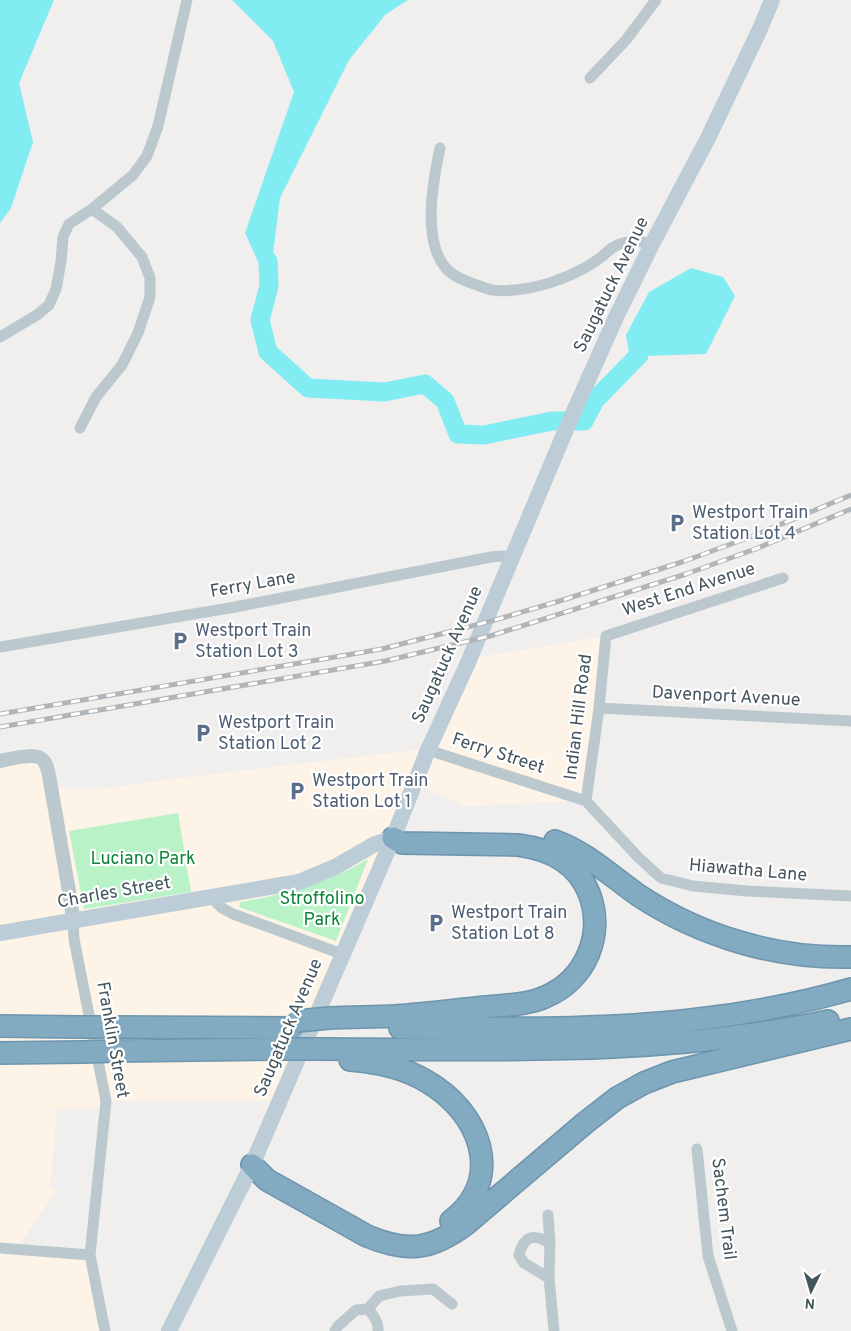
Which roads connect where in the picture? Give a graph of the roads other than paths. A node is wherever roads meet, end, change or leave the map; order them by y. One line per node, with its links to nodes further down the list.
1 (187, 0): 6 (street)
2 (656, 0): 4 (street)
3 (772, 0): 7 (main road, Saugatuck Avenue)
4 (590, 78)
5 (440, 148): 7 (street)
6 (92, 208): 8 (street); 9 (street)
7 (652, 244): 10 (main road, Saugatuck Avenue)
8 (0, 337)
9 (80, 428)
10 (512, 558): 13 (street, Ferry Lane); 16 (main road, Saugatuck Avenue)
11 (783, 578): 12 (street, West End Avenue)
12 (606, 636): 14 (street, Indian Hill Road)
13 (0, 647)
14 (599, 708): 15 (street, Davenport Avenue); 18 (street, Indian Hill Road)
15 (851, 721)
16 (428, 750): 18 (street, Ferry Street); 19 (main road, Saugatuck Avenue)
17 (0, 761): 22 (street, Franklin Street)
18 (586, 801): 20 (street, Hiawatha Lane)
19 (393, 838): 21 (main road, Charles Street); 24 (main road, Saugatuck Avenue); 25 (highway); 28 (highway)
20 (851, 896)
21 (211, 897): 22 (main road, Charles Street); 24 (street)
22 (73, 920): 23 (main road, Charles Street); 38 (street, Franklin Street)
23 (0, 932)
24 (342, 954): 34 (main road, Saugatuck Avenue)
25 (851, 957)
26 (851, 990): 28 (highway)
27 (851, 1016): 32 (highway)
28 (328, 1023): 29 (highway, bridge)
29 (0, 1026)
30 (851, 1029): 34 (highway)
31 (0, 1053): 32 (highway, bridge)
32 (316, 1053): 34 (highway)
33 (697, 1150): 47 (street, Sachem Trail)
34 (252, 1165): 43 (main road, Saugatuck Avenue)
35 (548, 1215): 36 (street)
36 (550, 1243): 39 (street); 39 (street)
37 (0, 1248): 38 (street)
38 (90, 1254): 42 (street, Franklin Street)
39 (549, 1278): 46 (street)
40 (452, 1304): 41 (street)
41 (368, 1309): 44 (street); 45 (street)
42 (105, 1331)
43 (169, 1331)
44 (335, 1331)
45 (378, 1331)
46 (554, 1331)
47 (732, 1331)

